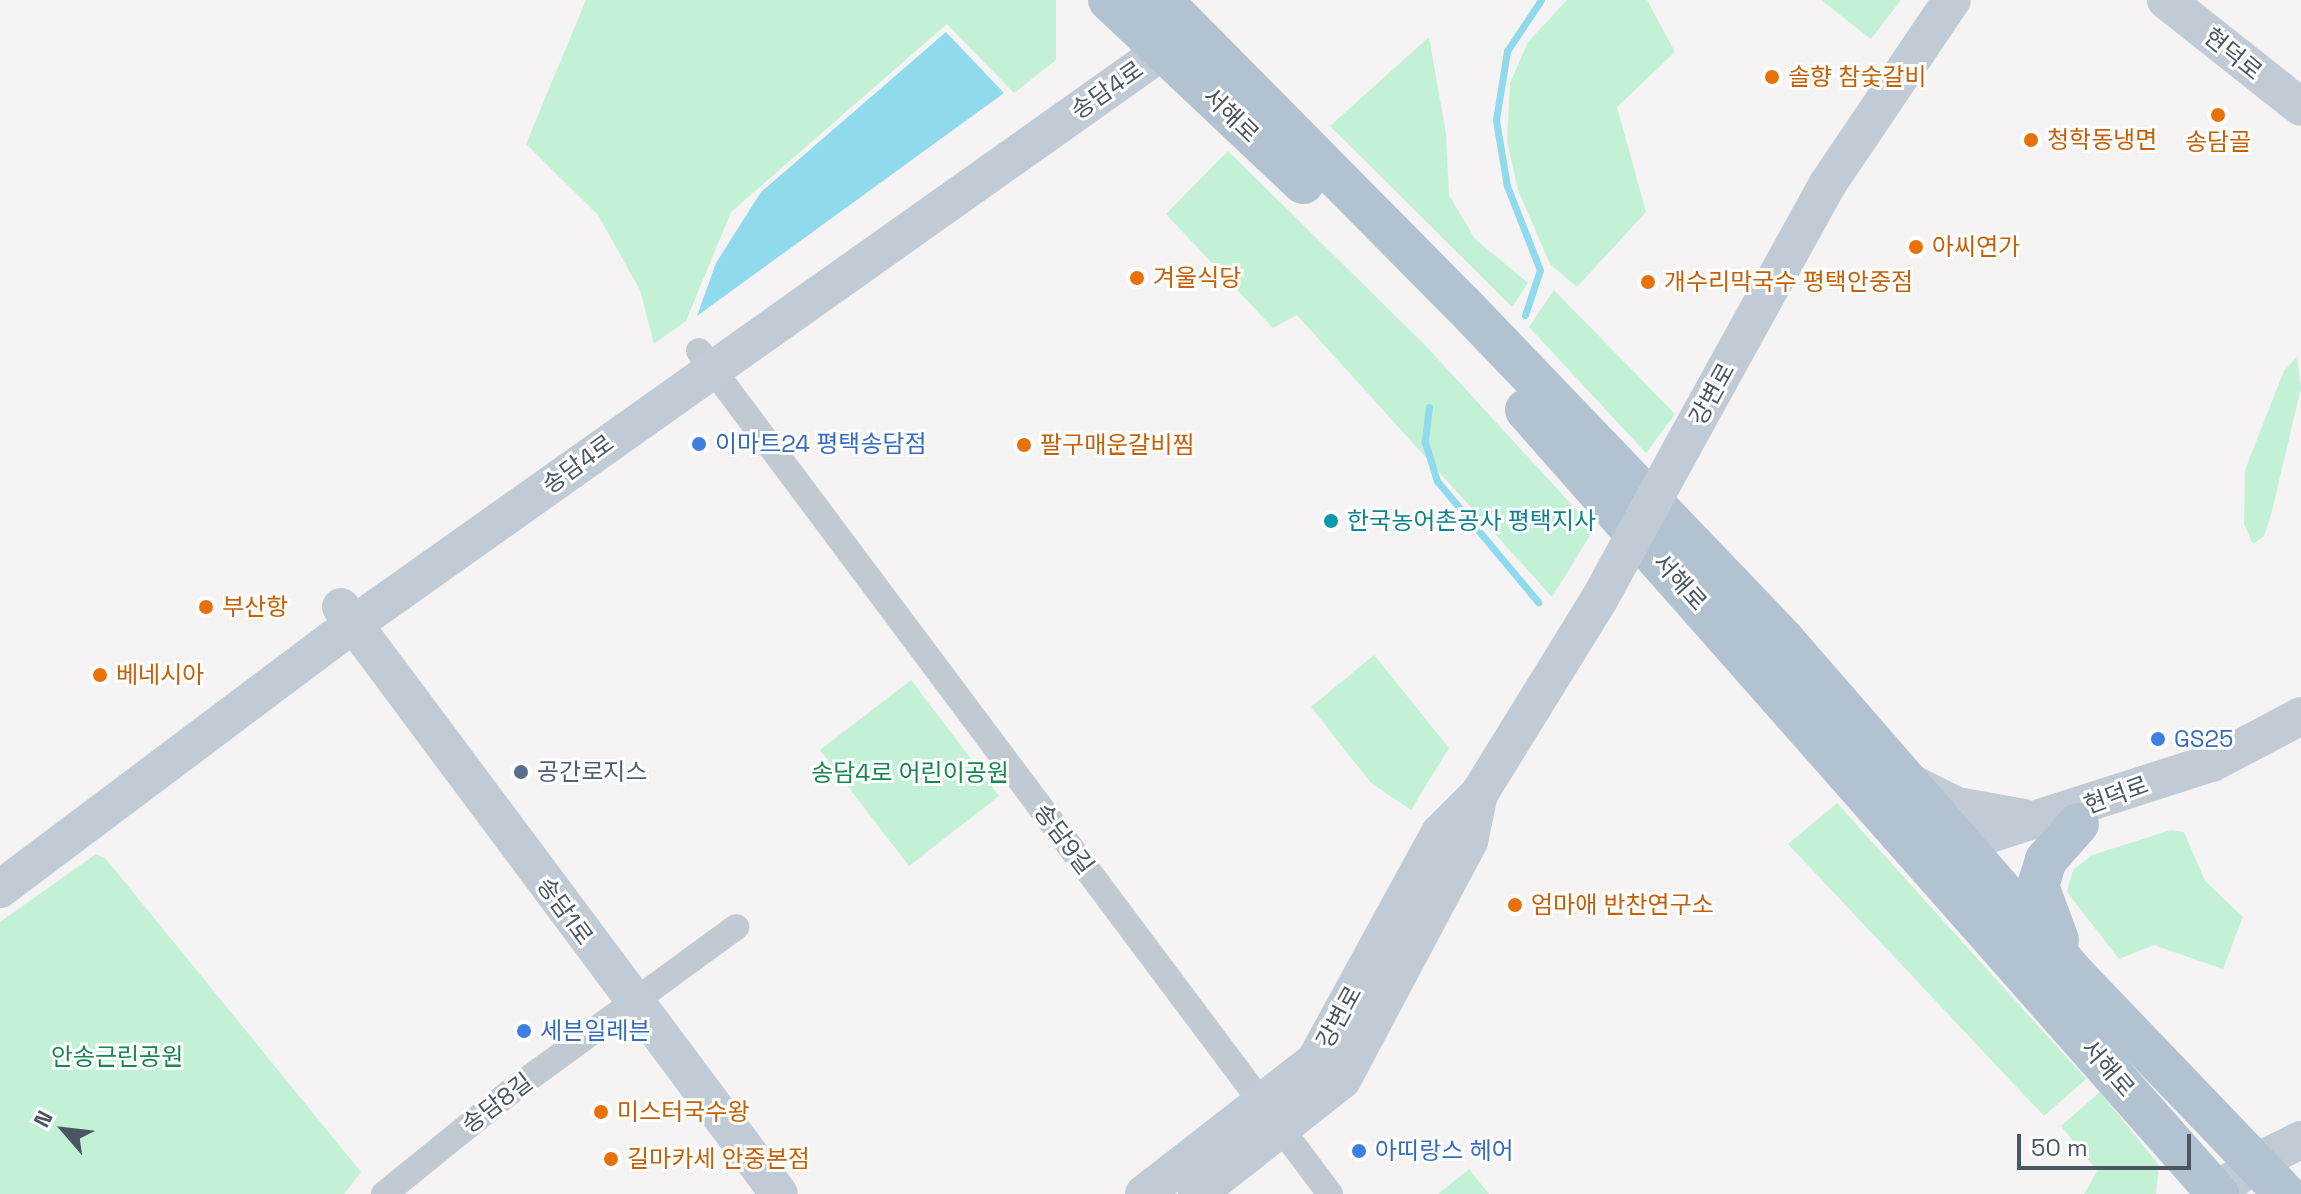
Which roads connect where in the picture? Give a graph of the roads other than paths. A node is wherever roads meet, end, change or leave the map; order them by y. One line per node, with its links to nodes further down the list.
1 (1109, 0): 4 (main road, 서해로)
2 (1952, 0): 18 (main road, 강변로, bridge)
3 (2166, 0): 5 (main road, 현덕로)
4 (1157, 28): 6 (main road, 송담4로); 10 (main road, 서해로); 12 (main road, 서해로)
5 (2301, 107)
6 (705, 360): 7 (main road, 송담4로); 18 (street, 송담9길)
7 (337, 623): 13 (main road, 송담4로); 14 (main road, 송담4로); 17 (main road, 송담1로)
8 (2301, 716): 11 (main road, 현덕로)
9 (2301, 741): 11 (main road, 현덕로)
10 (1906, 780): 11 (main road); 12 (main road, 서해로)
11 (2066, 820): 12 (main road, 현덕로); 16 (main road)
12 (1947, 856): 16 (main road, 서해로); 21 (main road, 서해로)
13 (0, 866)
14 (0, 889)
15 (736, 927): 17 (street)
16 (2077, 977): 20 (main road, 서해로)
17 (624, 1011): 22 (street, 송담8길); 23 (main road, 송담1로); 24 (main road, 송담1로)
18 (1273, 1117): 25 (main road, 강변로); 26 (main road, 강변로); 27 (street, 송담9길)
19 (2301, 1140): 20 (main road)
20 (2280, 1183): 21 (main road)
21 (2217, 1193)
22 (384, 1194)
23 (751, 1194)
24 (779, 1194)
25 (1144, 1194)
26 (1197, 1194)
27 (1330, 1194)

